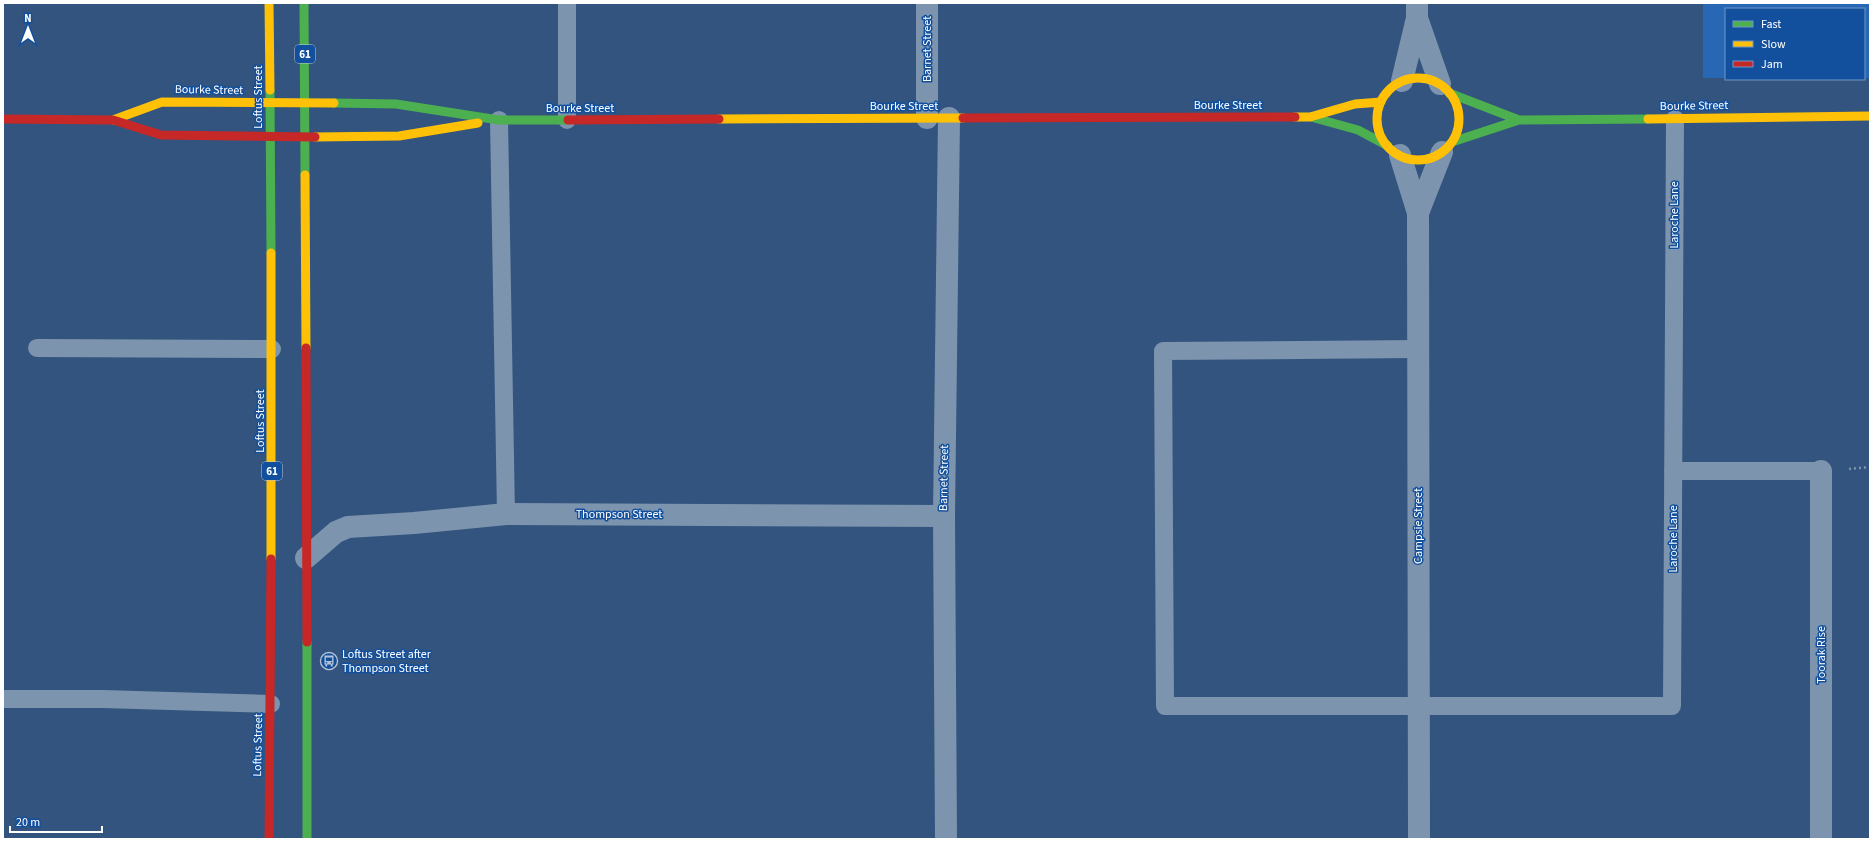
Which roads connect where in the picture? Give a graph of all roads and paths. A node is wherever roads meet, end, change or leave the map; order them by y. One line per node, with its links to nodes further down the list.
1 (269, 3): 9 (street, Loftus Street / 61)
2 (304, 3): 10 (street, 61)
3 (567, 3): 19 (lane)
4 (927, 3): 13 (street, Barnet Street)
5 (1417, 10): 6 (street); 7 (street)
6 (1402, 81): 7 (street); 8 (street)
7 (1445, 88): 20 (street, Bourke Street); 23 (street)
8 (1381, 102): 11 (street, Bourke Street); 24 (street)
9 (270, 104): 10 (street, Bourke Street); 17 (street, Bourke Street); 21 (street, Loftus Street / 61)
10 (306, 104): 18 (street, Bourke Street); 22 (street, 61)
11 (1310, 116): 14 (street, Bourke Street); 24 (street, Bourke Street)
12 (1870, 116): 15 (street, Bourke Street)
13 (927, 118): 14 (street, Bourke Street); 19 (street, Bourke Street)
14 (949, 118): 32 (street, Barnet Street)
15 (1675, 119): 20 (street, Bourke Street); 29 (lane, Laroche Lane)
16 (3, 120): 17 (street, Bourke Street)
17 (113, 120): 21 (street, Bourke Street)
18 (499, 120): 19 (street, Bourke Street); 22 (street, Bourke Street); 31 (lane)
19 (568, 120)
20 (1519, 120): 23 (street, Bourke Street)
21 (270, 136): 22 (street, Bourke Street); 27 (street, Loftus Street / 61)
22 (306, 137): 33 (street, 61)
23 (1447, 147): 24 (street); 25 (street, Campsie Street)
24 (1394, 150): 25 (street, Campsie Street)
25 (1418, 213): 28 (street, Campsie Street)
26 (37, 348): 27 (lane)
27 (272, 349): 35 (street, Loftus Street / 61)
28 (1418, 349): 36 (street, Campsie Street); 36 (lane)
29 (1674, 471): 30 (lane); 36 (lane, Laroche Lane)
30 (1822, 471): 41 (street, Toorak Rise)
31 (506, 514): 32 (street, Thompson Street); 33 (street, Thompson Street)
32 (944, 516): 39 (street, Barnet Street)
33 (306, 558): 38 (street, 61)
34 (3, 699): 35 (lane)
35 (271, 704): 37 (street, Loftus Street / 61)
36 (1418, 705): 40 (street, Campsie Street)
37 (269, 839)
38 (307, 839)
39 (946, 839)
40 (1419, 839)
41 (1821, 839)

